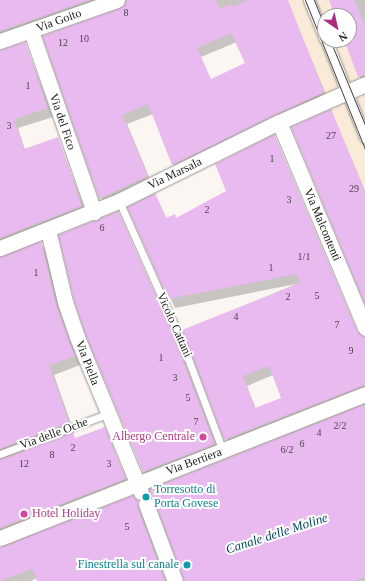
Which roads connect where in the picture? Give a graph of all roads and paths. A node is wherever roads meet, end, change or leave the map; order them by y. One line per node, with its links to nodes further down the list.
1 (117, 0): 4 (street, Via Goito)
2 (309, 0): 3 (street)
3 (317, 20)
4 (31, 31): 5 (street, Via Goito); 12 (street, Via del Fico)
5 (0, 41)
6 (329, 48): 8 (street)
7 (365, 84): 8 (street, Via Marsala)
8 (347, 92): 9 (street, Via Marsala); 10 (street)
9 (279, 122): 11 (street, Via Marsala); 15 (street, Via Malcontenti)
10 (365, 137)
11 (119, 201): 12 (street, Via Marsala); 18 (lane, Vicolo Cattani)
12 (94, 212): 13 (street, Via Marsala)
13 (48, 230): 14 (street, Via Marsala); 17 (street, Via Piella)
14 (0, 248)
15 (365, 328)
16 (365, 394): 18 (street, Via Bertiera)
17 (107, 414): 19 (lane, Via delle Oche); 20 (street, Via Piella)
18 (223, 451): 20 (street, Via Bertiera)
19 (0, 454)
20 (142, 493): 21 (street, Via Bertiera); 22 (street, Via Piella)
21 (0, 538)
22 (175, 581)

